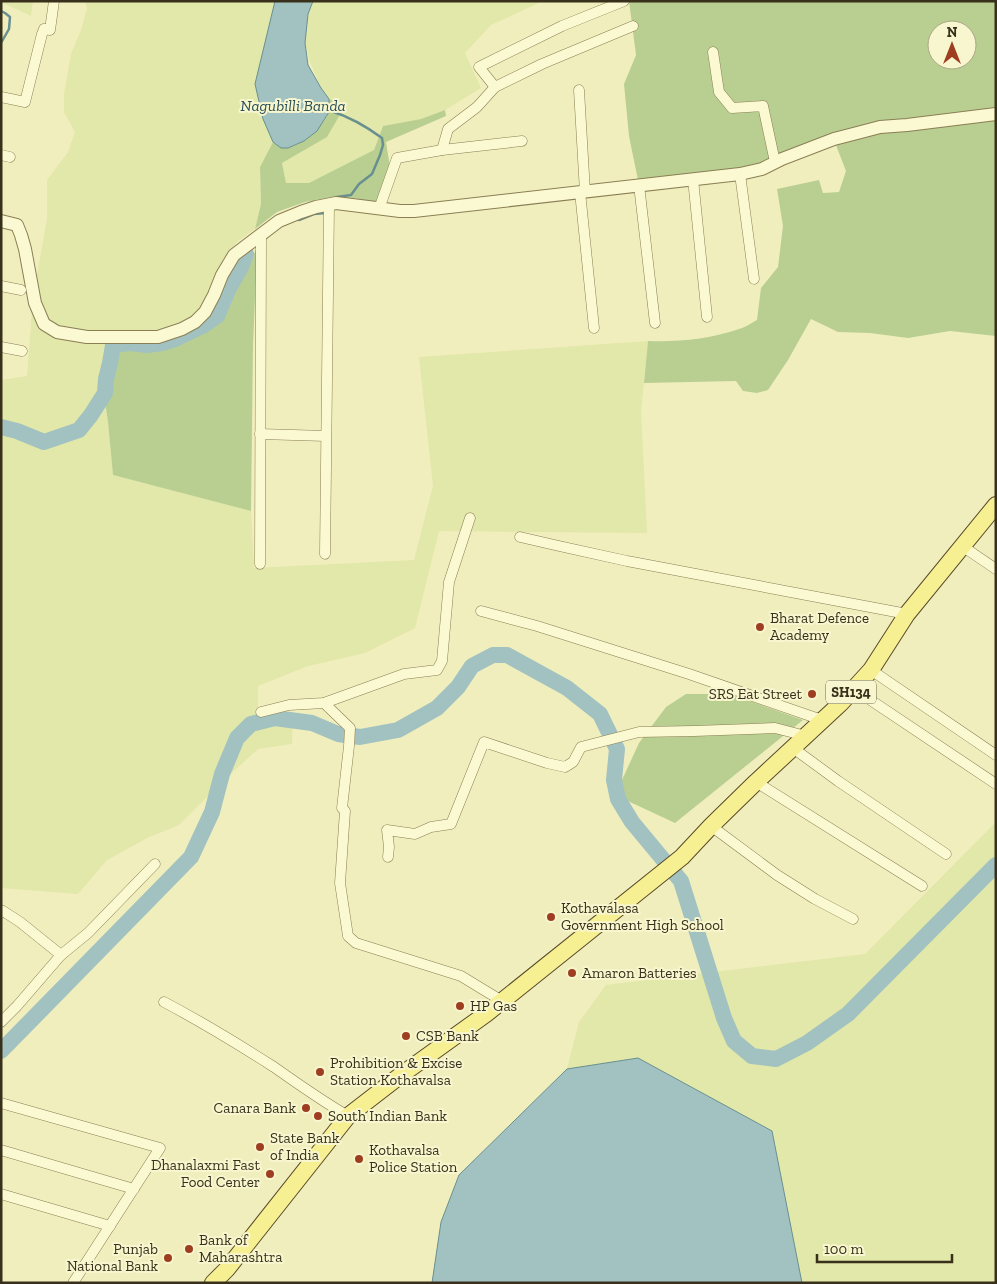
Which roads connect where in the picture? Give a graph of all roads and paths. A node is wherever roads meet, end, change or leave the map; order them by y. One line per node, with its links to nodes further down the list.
1 (54, 1): 7 (street)
2 (624, 1): 5 (street)
3 (633, 26): 5 (street)
4 (713, 52): 11 (street)
5 (495, 87): 10 (street)
6 (579, 90): 15 (street)
7 (1, 97)
8 (996, 114): 11 (street)
9 (522, 140): 10 (street)
10 (442, 150): 17 (street)
11 (775, 162): 12 (street)
12 (740, 174): 13 (street); 20 (street)
13 (693, 179): 14 (street); 23 (street)
14 (639, 185): 15 (street); 24 (street)
15 (583, 192): 17 (street); 25 (street)
16 (329, 206): 17 (street); 19 (street); 29 (street)
17 (379, 209)
18 (1, 221): 19 (street)
19 (260, 235): 28 (street)
20 (754, 280)
21 (1, 286): 22 (street)
22 (21, 290)
23 (707, 316)
24 (654, 323)
25 (594, 328)
26 (1, 347): 27 (street)
27 (22, 351)
28 (260, 434): 29 (street); 35 (street)
29 (326, 436): 34 (street)
30 (996, 505): 33 (main road, SH134)
31 (470, 518): 41 (street)
32 (520, 537): 38 (street)
33 (962, 546): 36 (street); 38 (main road, SH134)
34 (325, 554)
35 (260, 564)
36 (996, 569)
37 (481, 611): 43 (street)
38 (907, 614): 39 (main road, SH134)
39 (871, 670): 40 (main road, SH134); 46 (street)
40 (854, 689): 43 (main road, SH134); 48 (street)
41 (324, 703): 42 (street); 57 (street)
42 (261, 712)
43 (822, 720): 44 (main road, SH134)
44 (806, 736): 45 (main road, SH134); 51 (street)
45 (793, 748): 47 (main road, SH134); 50 (street)
46 (996, 755)
47 (756, 782): 49 (main road, SH134); 53 (street)
48 (996, 784)
49 (711, 826): 55 (street); 57 (main road, SH134)
50 (946, 854)
51 (388, 858)
52 (155, 864): 56 (street)
53 (922, 886)
54 (1, 913): 56 (street)
55 (852, 919)
56 (61, 955): 59 (street)
57 (502, 1001): 61 (main road, SH134)
58 (164, 1002): 61 (street)
59 (3, 1017)
60 (1, 1102): 63 (street)
61 (348, 1116): 67 (main road, SH134)
62 (1, 1150): 63 (street)
63 (134, 1190): 65 (street)
64 (1, 1194): 65 (street)
65 (110, 1226): 66 (street)
66 (74, 1283)
67 (213, 1283)

